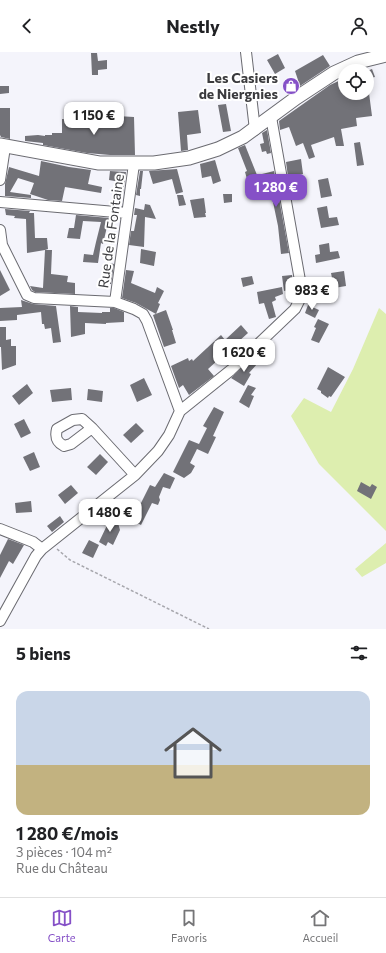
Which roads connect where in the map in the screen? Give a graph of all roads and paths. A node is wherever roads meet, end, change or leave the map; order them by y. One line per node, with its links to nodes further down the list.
1 (246, 52): 4 (street)
2 (386, 56): 3 (street)
3 (271, 117): 4 (street); 13 (street)
4 (255, 130): 6 (street)
5 (3, 146): 6 (street); 7 (street)
6 (134, 164): 9 (street, Rue de la Fontaine)
7 (0, 180)
8 (0, 202): 9 (street)
9 (127, 213): 12 (street, Rue de la Fontaine)
10 (0, 230): 11 (street)
11 (3, 251): 12 (street)
12 (115, 302): 13 (street)
13 (180, 411): 15 (street)
14 (92, 428): 15 (street)
15 (136, 475): 17 (street)
16 (0, 529): 17 (street)
17 (46, 546): 18 (street); 19 (path)
18 (0, 621)
19 (208, 629)

